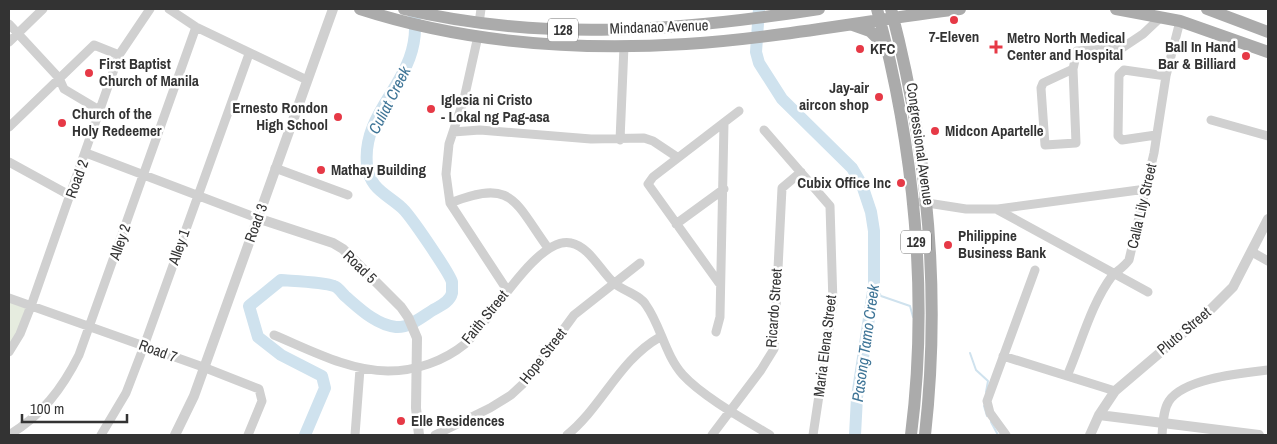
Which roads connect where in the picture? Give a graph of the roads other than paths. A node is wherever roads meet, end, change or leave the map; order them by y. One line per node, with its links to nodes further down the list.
1 (43, 9): 25 (street)
2 (150, 9): 34 (street, Road 2)
3 (169, 9): 21 (street)
4 (334, 9): 38 (street, Road 3)
5 (360, 9): 16 (main road, Mindanao Avenue / 128)
6 (404, 9): 16 (main road, Mindanao Avenue / 128)
7 (481, 9): 18 (street)
8 (819, 9): 23 (main road, Mindanao Avenue / 128)
9 (960, 9): 13 (main road, Mindanao Avenue / 128)
10 (1116, 9): 15 (main road)
11 (1209, 10): 22 (main road); 24 (main road)
12 (893, 13): 13 (main road, Mindanao Avenue / 128); 14 (main road, Mindanao Avenue / 128); 31 (main road, Congressional Avenue / 129)
13 (930, 13): 31 (main road)
14 (879, 14): 20 (main road, Mindanao Avenue / 128); 30 (main road, Congressional Avenue / 129)
15 (1161, 17): 17 (main road); 35 (street)
16 (427, 21): 18 (main road, Mindanao Avenue / 128); 26 (main road, Mindanao Avenue / 128)
17 (1180, 21): 22 (main road); 36 (street, Calla Lily Street)
18 (479, 23): 23 (main road, Mindanao Avenue / 128)
19 (9, 24): 25 (street)
20 (845, 24): 29 (main road, Mindanao Avenue / 128); 30 (main road)
21 (196, 27): 33 (street); 54 (street, Alley 2)
22 (1206, 28): 32 (main road)
23 (658, 30): 29 (main road)
24 (1268, 32)
25 (18, 33): 27 (street); 37 (street)
26 (478, 36): 28 (main road, Mindanao Avenue / 128); 45 (street)
27 (9, 42)
28 (624, 46): 29 (main road, Mindanao Avenue / 128); 48 (street)
29 (657, 46)
30 (888, 51): 61 (main road, Congressional Avenue / 129)
31 (902, 52): 61 (main road, Congressional Avenue / 129)
32 (1268, 52)
33 (249, 54): 38 (street); 57 (street, Alley 1)
34 (119, 55): 37 (street); 39 (street, Road 2)
35 (1073, 69): 35 (street)
36 (1166, 76): 46 (street, Calla Lily Street); 46 (street)
37 (59, 78): 39 (street); 43 (street)
38 (307, 80): 52 (street, Road 3)
39 (101, 111): 49 (street, Road 2)
40 (739, 111): 42 (street)
41 (1210, 120): 47 (street)
42 (724, 122): 50 (street); 55 (street)
43 (9, 127)
44 (764, 130): 53 (street, Maria Elena Street)
45 (452, 132): 48 (street); 60 (street)
46 (1156, 135): 56 (street, Calla Lily Street)
47 (1268, 136)
48 (620, 140): 50 (street)
49 (86, 153): 54 (street); 59 (street, Road 2)
50 (677, 157): 65 (street)
51 (9, 162): 59 (street)
52 (275, 168): 58 (street); 63 (street, Road 3)
53 (801, 172): 91 (street, Ricardo Street); 104 (street, Maria Elena Street)
54 (143, 175): 57 (street); 78 (street, Alley 2)
55 (724, 189): 65 (street); 73 (street)
56 (1146, 189): 62 (street); 71 (street, Calla Lily Street)
57 (198, 195): 63 (street); 82 (street, Alley 1)
58 (348, 195)
59 (71, 196): 77 (street, Road 2)
60 (450, 202): 66 (street); 74 (street)
61 (919, 202): 62 (street); 105 (main road, Congressional Avenue / 129); 106 (main road, Congressional Avenue / 129)
62 (998, 210): 71 (street)
63 (257, 218): 85 (street, Road 3); 86 (street, Road 5)
64 (1268, 219): 67 (street, Pluto Street)
65 (676, 224): 73 (street)
66 (548, 248): 72 (street); 74 (street, Faith Street)
67 (1252, 252): 68 (street); 90 (street, Pluto Street)
68 (1268, 261)
69 (640, 263): 72 (street, Hope Street)
70 (1035, 270): 84 (street)
71 (1113, 275): 75 (street); 89 (street, Calla Lily Street)
72 (614, 283): 81 (street); 100 (street, Hope Street)
73 (719, 283): 79 (street)
74 (507, 290): 86 (street, Faith Street)
75 (1148, 292)
76 (9, 298): 77 (street, Road 7)
77 (31, 306): 78 (street, Road 7); 83 (street, Road 2)
78 (90, 327): 82 (street, Road 7); 94 (street, Alley 2)
79 (716, 332)
80 (274, 335): 87 (street, Faith Street)
81 (660, 337): 91 (street); 101 (street)
82 (144, 346): 85 (street, Road 7); 95 (street, Alley 1)
83 (9, 352)
84 (1003, 356): 89 (street); 107 (street)
85 (203, 367): 96 (street, Road 3); 97 (street, Road 7)
86 (418, 368): 87 (street, Faith Street); 99 (street)
87 (360, 369): 98 (street)
88 (1268, 370): 93 (street)
89 (1067, 376): 90 (street)
90 (1115, 391): 92 (street, Pluto Street)
91 (731, 411): 102 (street, Ricardo Street); 103 (street)
92 (1099, 415): 93 (street); 108 (street, Pluto Street)
93 (1164, 423): 109 (street); 110 (street)
94 (9, 435)
95 (101, 435)
96 (175, 435)
97 (248, 435)
98 (355, 435)
99 (419, 435)
100 (435, 435)
101 (567, 435)
102 (712, 435)
103 (770, 435)
104 (813, 435)
105 (911, 435)
106 (925, 435)
107 (1006, 435)
108 (1090, 435)
109 (1162, 435)
110 (1259, 435)

